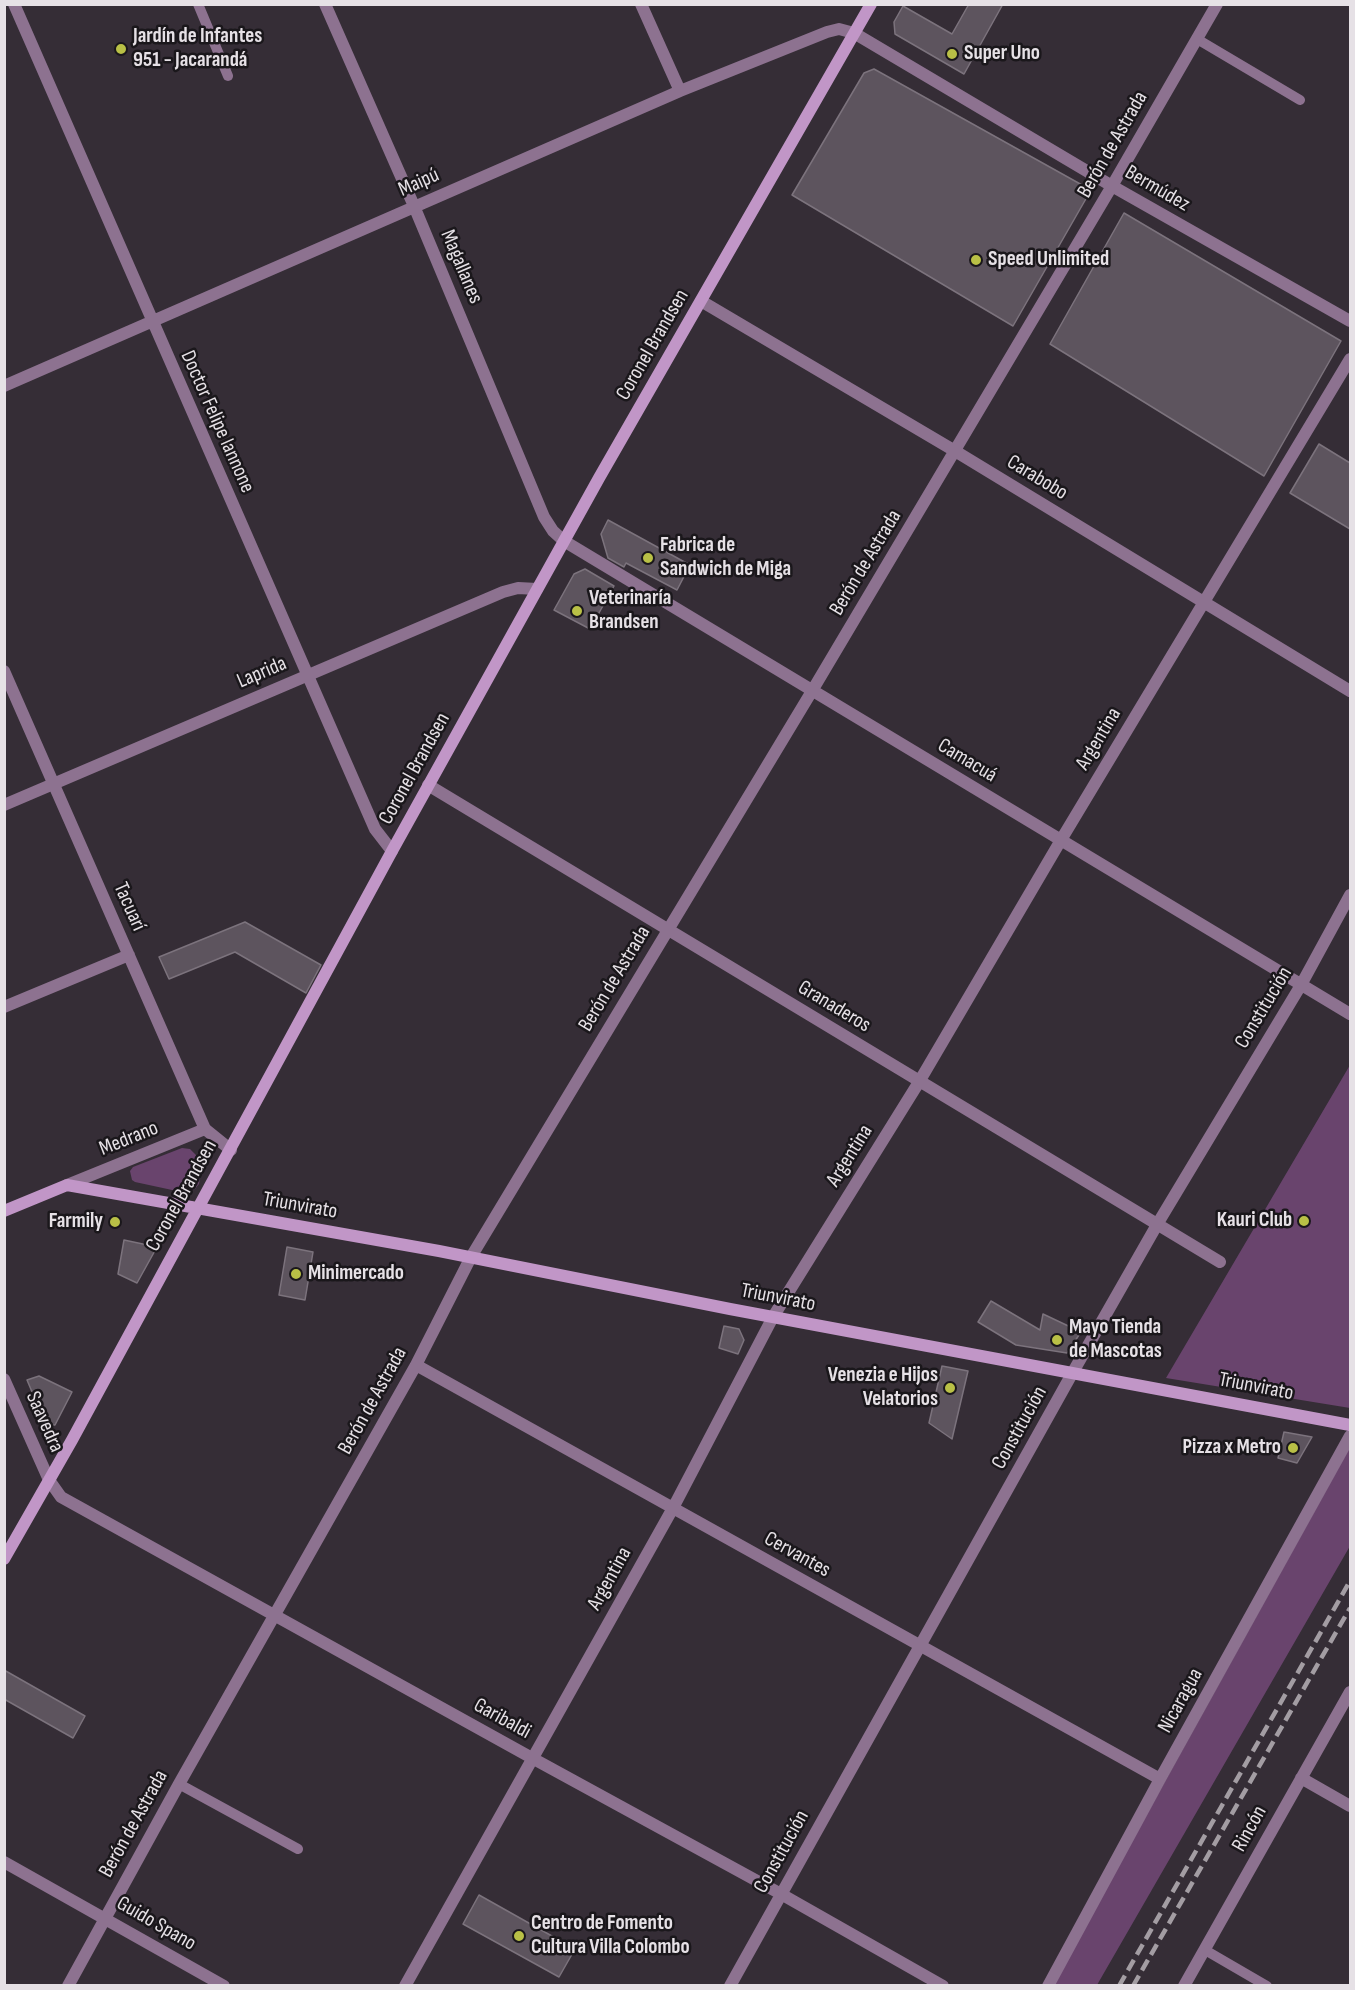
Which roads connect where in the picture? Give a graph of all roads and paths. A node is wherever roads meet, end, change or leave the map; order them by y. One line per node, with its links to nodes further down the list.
1 (14, 4): 16 (street, Doctor Felipe Iannone)
2 (198, 4): 9 (lane)
3 (325, 4): 13 (street, Magallanes)
4 (640, 4): 10 (street)
5 (871, 4): 7 (street, Coronel Brandsen)
6 (1217, 4): 8 (street, Berón de Astrada)
7 (854, 33): 10 (street, Maipú); 12 (street, Bermúdez); 14 (street, Coronel Brandsen)
8 (1197, 39): 11 (lane); 12 (street, Berón de Astrada)
9 (228, 76)
10 (680, 91): 13 (street, Maipú)
11 (1300, 100)
12 (1112, 186): 15 (street, Bermúdez); 19 (street, Berón de Astrada)
13 (414, 206): 16 (street, Maipú); 20 (street, Magallanes)
14 (701, 301): 19 (street, Carabobo); 20 (street, Coronel Brandsen)
15 (1350, 321)
16 (153, 322): 18 (street, Maipú); 24 (street, Doctor Felipe Iannone)
17 (1350, 359): 22 (street, Argentina)
18 (4, 386)
19 (955, 451): 22 (street, Carabobo); 25 (street, Berón de Astrada)
20 (564, 541): 21 (street, Coronel Brandsen); 25 (street, Camacuá)
21 (537, 590): 24 (street, Laprida); 28 (street, Coronel Brandsen)
22 (1204, 601): 26 (street, Carabobo); 30 (street, Argentina)
23 (4, 671): 27 (street, Tacuarí)
24 (307, 675): 27 (street, Laprida); 31 (street, Doctor Felipe Iannone)
25 (812, 691): 30 (street, Camacuá); 33 (street, Berón de Astrada)
26 (1350, 691)
27 (53, 784): 29 (street, Laprida); 34 (street, Tacuarí)
28 (428, 785): 31 (street, Coronel Brandsen); 33 (street, Granaderos)
29 (4, 805)
30 (1061, 840): 35 (street, Camacuá); 38 (street, Argentina)
31 (392, 851): 40 (street, Coronel Brandsen)
32 (1350, 895): 35 (street, Constitución)
33 (667, 928): 38 (street, Granaderos); 45 (street, Berón de Astrada)
34 (129, 955): 36 (street); 39 (street, Tacuarí)
35 (1301, 985): 37 (street, Camacuá); 44 (street, Constitución)
36 (4, 1007)
37 (1350, 1014)
38 (919, 1082): 44 (street, Granaderos); 47 (street, Argentina)
39 (205, 1129): 40 (street, Tacuarí); 41 (street, Medrano)
40 (231, 1149): 42 (street, Coronel Brandsen)
41 (67, 1185): 42 (street, Medrano); 43 (street, Medrano)
42 (198, 1208): 45 (street, Triunvirato); 53 (street, Coronel Brandsen)
43 (4, 1211)
44 (1158, 1224): 46 (street, Granaderos); 49 (street, Constitución)
45 (471, 1257): 47 (street, Triunvirato); 48 (street, Berón de Astrada)
46 (1221, 1262)
47 (773, 1317): 49 (street, Triunvirato); 54 (street, Argentina)
48 (416, 1365): 54 (street, Cervantes); 56 (street, Berón de Astrada)
49 (1073, 1372): 51 (street, Triunvirato); 57 (street, Constitución)
50 (4, 1379): 53 (street, Saavedra)
51 (1350, 1425)
52 (1350, 1436): 61 (street, Nicaragua)
53 (48, 1480): 55 (street, Coronel Brandsen); 56 (street, Garibaldi)
54 (673, 1508): 57 (street, Cervantes); 59 (street, Argentina)
55 (4, 1559)
56 (274, 1614): 59 (street, Garibaldi); 62 (street, Berón de Astrada)
57 (921, 1646): 61 (street, Cervantes); 66 (street, Constitución)
58 (1350, 1692): 60 (street, Rincón)
59 (532, 1758): 66 (street, Garibaldi); 71 (street, Argentina)
60 (1301, 1778): 63 (street); 68 (street, Rincón)
61 (1160, 1779): 74 (street, Nicaragua)
62 (179, 1784): 64 (lane); 67 (street, Berón de Astrada)
63 (1350, 1806)
64 (298, 1849)
65 (4, 1862): 67 (street, Guido Spano)
66 (781, 1894): 72 (street, Constitución); 73 (street, Garibaldi)
67 (104, 1917): 69 (street, Berón de Astrada); 70 (street, Guido Spano)
68 (1204, 1950): 75 (street, Rincón); 76 (lane)
69 (68, 1986)
70 (224, 1986)
71 (405, 1986)
72 (730, 1986)
73 (942, 1986)
74 (1048, 1986)
75 (1184, 1986)
76 (1267, 1986)

